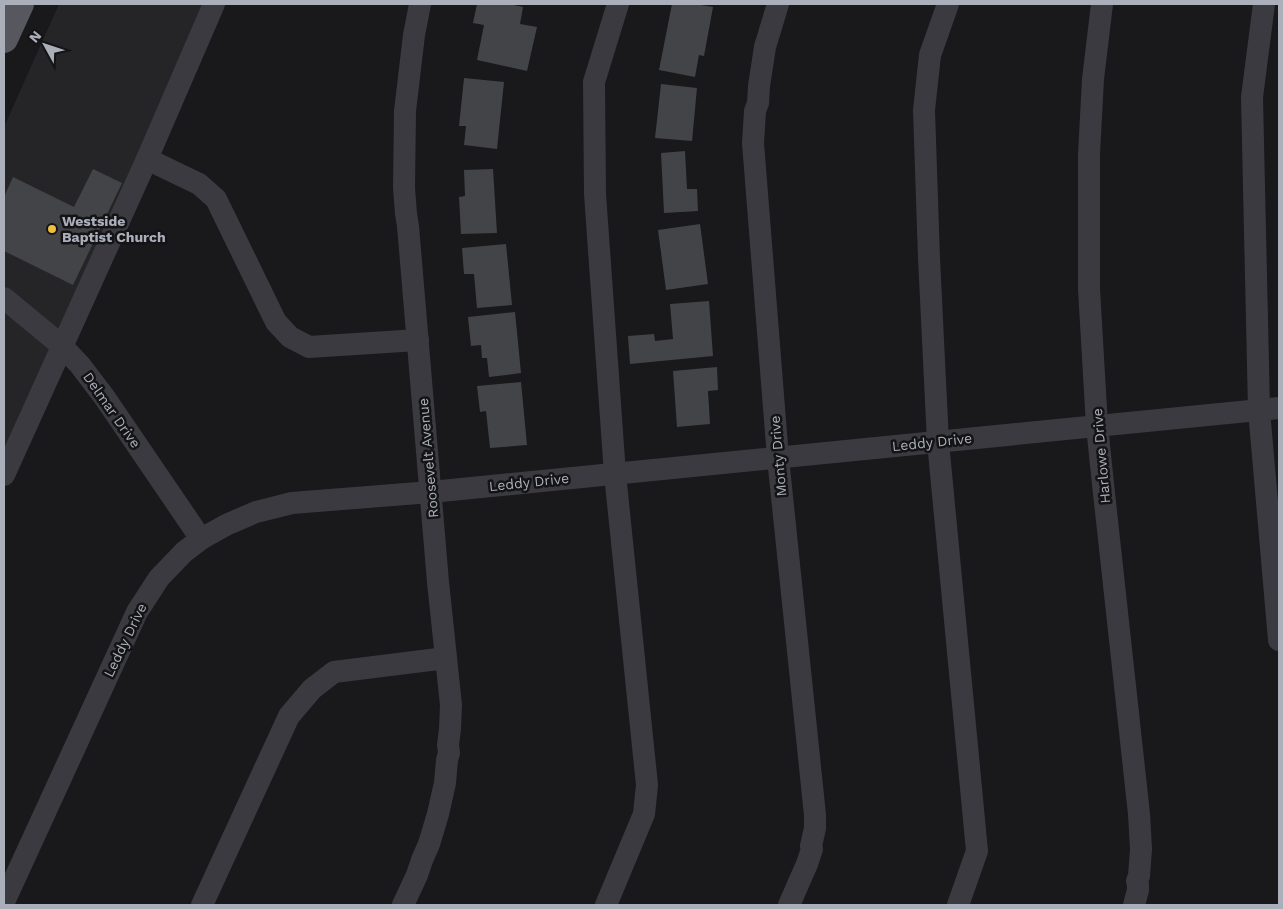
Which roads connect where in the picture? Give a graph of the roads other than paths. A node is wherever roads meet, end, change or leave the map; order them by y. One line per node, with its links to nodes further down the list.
1 (20, 4): 9 (main road)
2 (214, 4): 10 (street)
3 (420, 4): 12 (street, Roosevelt Avenue)
4 (618, 4): 18 (street)
5 (778, 4): 17 (street, Monty Drive)
6 (948, 4): 16 (street)
7 (1102, 4): 15 (street, Harlowe Drive)
8 (1264, 4): 14 (street)
9 (4, 39)
10 (147, 159): 12 (street); 13 (street)
11 (4, 298): 13 (street, Delmar Drive)
12 (418, 340): 20 (street, Roosevelt Avenue)
13 (62, 346): 19 (street); 21 (street, Delmar Drive)
14 (1269, 409): 15 (street, Leddy Drive); 22 (street)
15 (1098, 426): 16 (street, Leddy Drive); 30 (street, Harlowe Drive)
16 (938, 442): 17 (street, Leddy Drive); 29 (street)
17 (778, 458): 18 (street, Leddy Drive); 28 (street, Monty Drive)
18 (615, 474): 20 (street, Leddy Drive); 27 (street)
19 (4, 475)
20 (431, 492): 21 (street, Leddy Drive); 23 (street, Roosevelt Avenue)
21 (201, 540): 24 (street, Leddy Drive)
22 (1279, 640)
23 (446, 658): 25 (street); 26 (street, Roosevelt Avenue)
24 (4, 902)
25 (202, 905)
26 (403, 905)
27 (606, 905)
28 (790, 905)
29 (958, 905)
30 (1134, 905)

